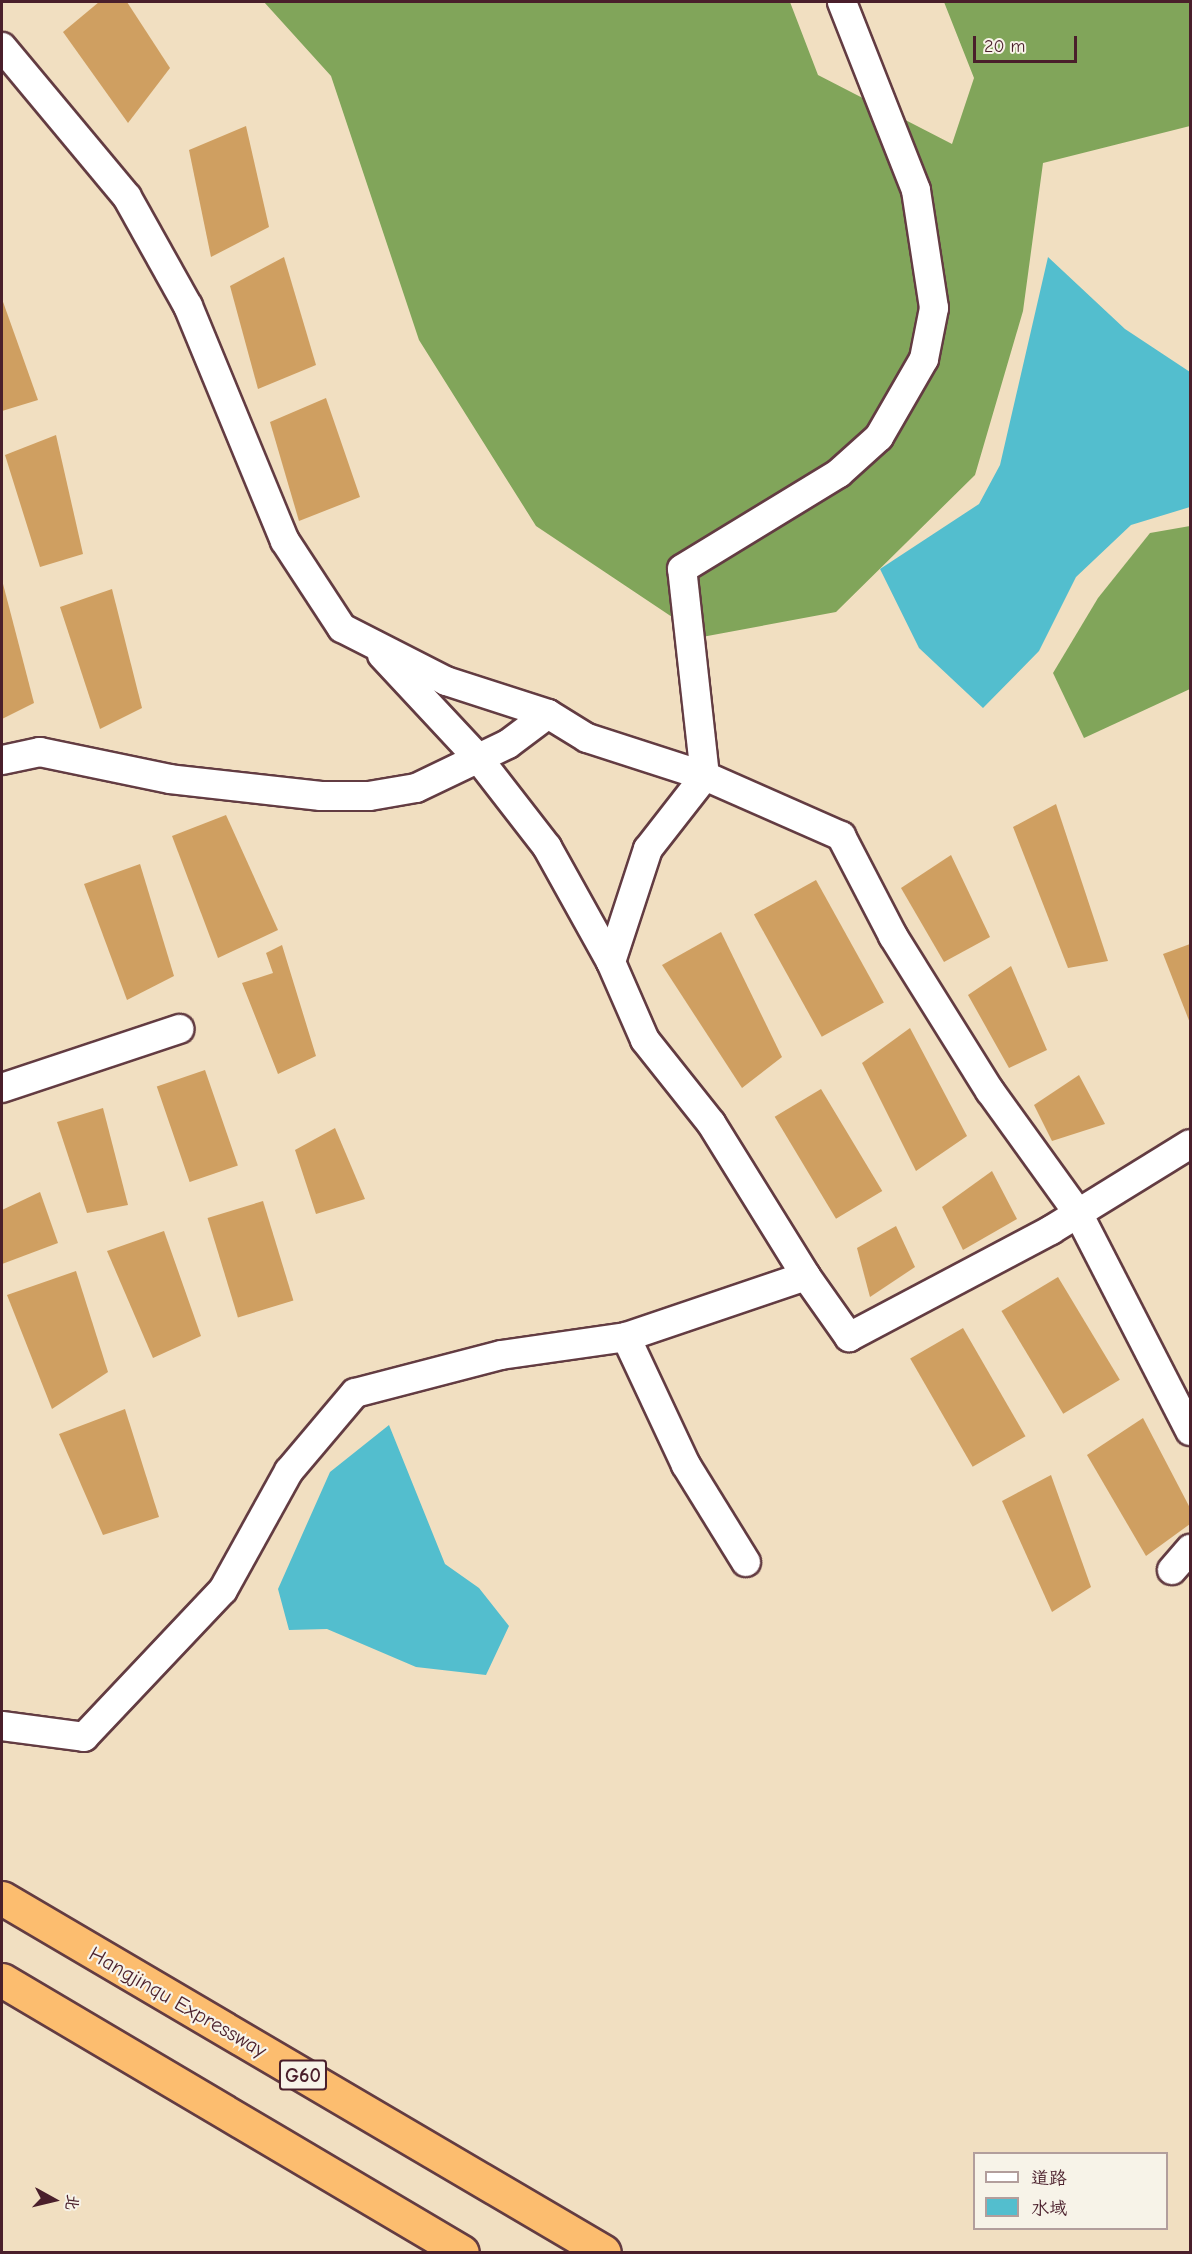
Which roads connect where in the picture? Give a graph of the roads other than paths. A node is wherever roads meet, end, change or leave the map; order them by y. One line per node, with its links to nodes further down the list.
1 (842, 2): 7 (street)
2 (2, 47): 3 (street)
3 (369, 642): 4 (street); 5 (street)
4 (548, 714): 5 (street); 7 (street)
5 (478, 758): 6 (street); 8 (street)
6 (2, 760)
7 (705, 776): 8 (street); 12 (street)
8 (611, 962): 13 (street)
9 (179, 1029): 10 (street)
10 (2, 1088)
11 (1191, 1144): 12 (street)
12 (1078, 1213): 13 (street); 15 (street)
13 (806, 1276): 14 (street)
14 (626, 1337): 16 (street); 17 (street)
15 (1191, 1431)
16 (746, 1562)
17 (2, 1726)
18 (2, 1898): 21 (highway, Hangjinqu Expressway / G60)
19 (2, 1980): 20 (highway)
20 (462, 2253)
21 (604, 2253)

